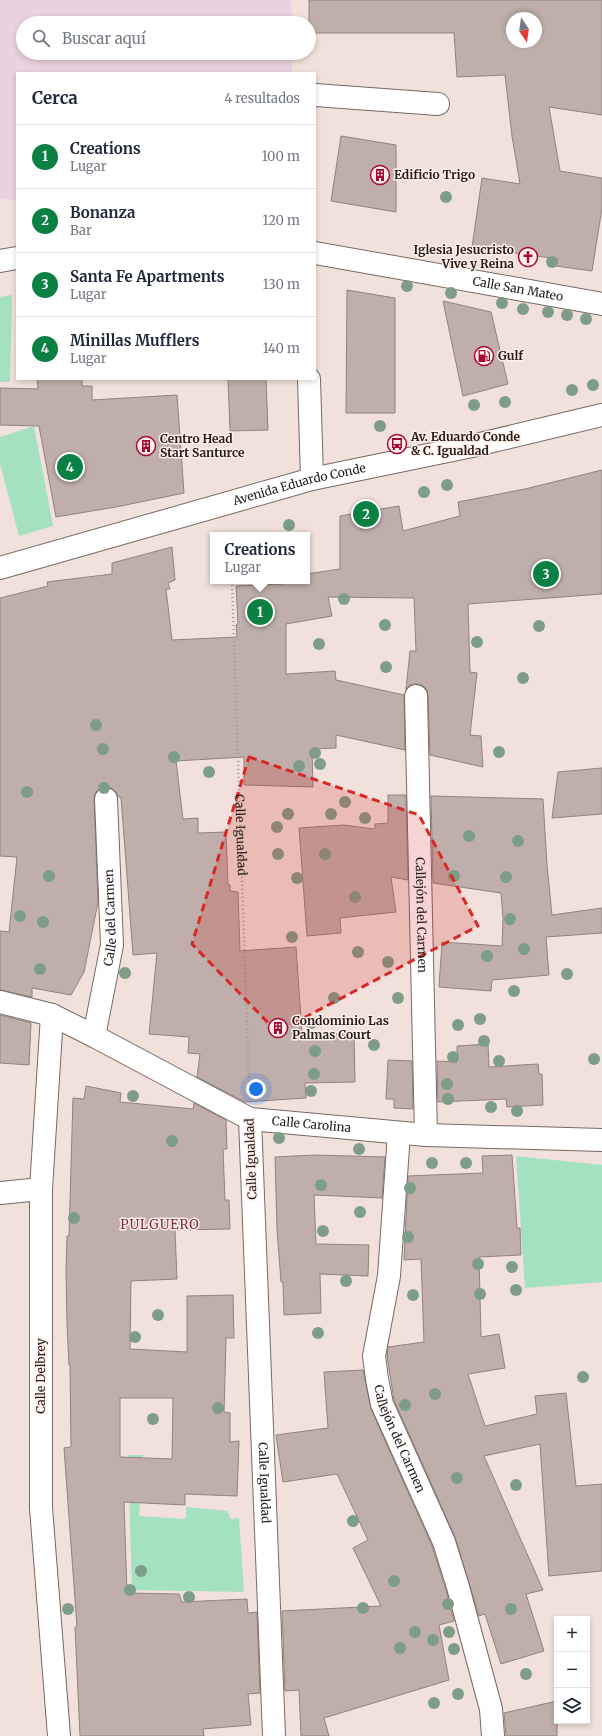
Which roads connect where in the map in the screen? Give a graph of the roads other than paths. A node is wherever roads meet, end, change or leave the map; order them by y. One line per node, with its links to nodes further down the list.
1 (316, 95): 2 (street)
2 (438, 104)
3 (316, 253): 6 (street, Calle San Mateo)
4 (16, 258): 5 (street)
5 (0, 261)
6 (602, 304)
7 (309, 380): 9 (street)
8 (602, 414): 9 (street, Avenida Eduardo Conde)
9 (312, 480): 10 (street, Avenida Eduardo Conde)
10 (0, 568)
11 (416, 696): 18 (street, Callejón del Carmen)
12 (106, 799): 15 (street, Calle del Carmen)
13 (0, 1002): 14 (street, Calle Carolina)
14 (52, 1016): 15 (street, Calle Carolina); 20 (street, Calle Delbrey)
15 (94, 1036): 16 (street, Calle Carolina)
16 (250, 1119): 17 (street, Calle Carolina); 23 (street, Calle Igualdad)
17 (399, 1132): 18 (street, Calle Carolina); 24 (street, Callejón del Carmen)
18 (426, 1135): 19 (street, Calle Carolina)
19 (602, 1140)
20 (41, 1189): 21 (street); 22 (street, Calle Delbrey)
21 (0, 1193)
22 (59, 1736)
23 (274, 1736)
24 (493, 1736)

